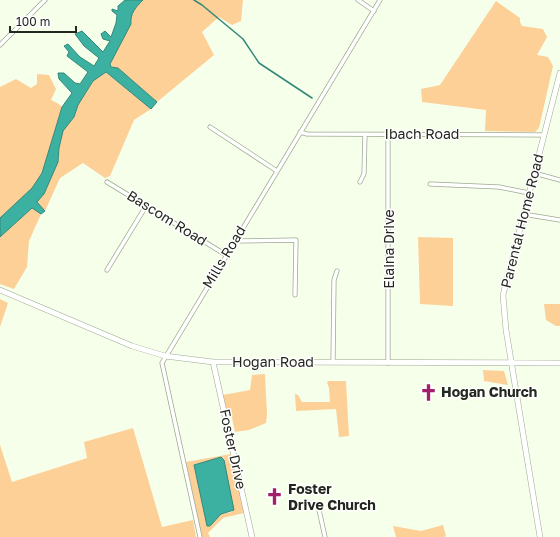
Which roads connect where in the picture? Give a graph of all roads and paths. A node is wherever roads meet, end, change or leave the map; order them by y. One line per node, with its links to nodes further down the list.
1 (45, 0): 5 (street)
2 (358, 0): 4 (street)
3 (380, 0): 4 (street, Mills Road)
4 (374, 11): 8 (street, Mills Road)
5 (0, 45)
6 (560, 73): 11 (street, Parental Home Road)
7 (210, 127): 12 (street)
8 (300, 132): 9 (street, Ibach Road); 12 (street, Mills Road)
9 (365, 134): 10 (street, Ibach Road); 16 (street)
10 (388, 134): 11 (street, Ibach Road); 31 (street, Elaina Drive)
11 (544, 135): 13 (street, Parental Home Road)
12 (277, 171): 22 (street, Mills Road)
13 (534, 173): 14 (street); 18 (street, Parental Home Road)
14 (560, 180)
15 (107, 182): 19 (street, Bascom Road)
16 (360, 182)
17 (430, 184): 18 (street)
18 (529, 193): 20 (street, Parental Home Road)
19 (146, 206): 23 (street, Bascom Road); 24 (street)
20 (523, 214): 21 (street); 32 (street, Parental Home Road)
21 (560, 220)
22 (234, 241): 23 (street, Mills Road); 27 (street)
23 (226, 255): 28 (street, Mills Road)
24 (107, 270)
25 (337, 271): 30 (street)
26 (0, 290): 28 (street, Hogan Road)
27 (295, 295)
28 (164, 356): 29 (street, Hogan Road); 35 (street)
29 (213, 362): 30 (street, Hogan Road); 36 (street, Foster Drive)
30 (333, 362): 31 (street, Hogan Road)
31 (388, 363): 32 (street, Hogan Road)
32 (512, 363): 33 (street, Hogan Road); 38 (street, Parental Home Road)
33 (560, 363)
34 (319, 510): 37 (street)
35 (200, 537)
36 (252, 537)
37 (325, 537)
38 (540, 537)

